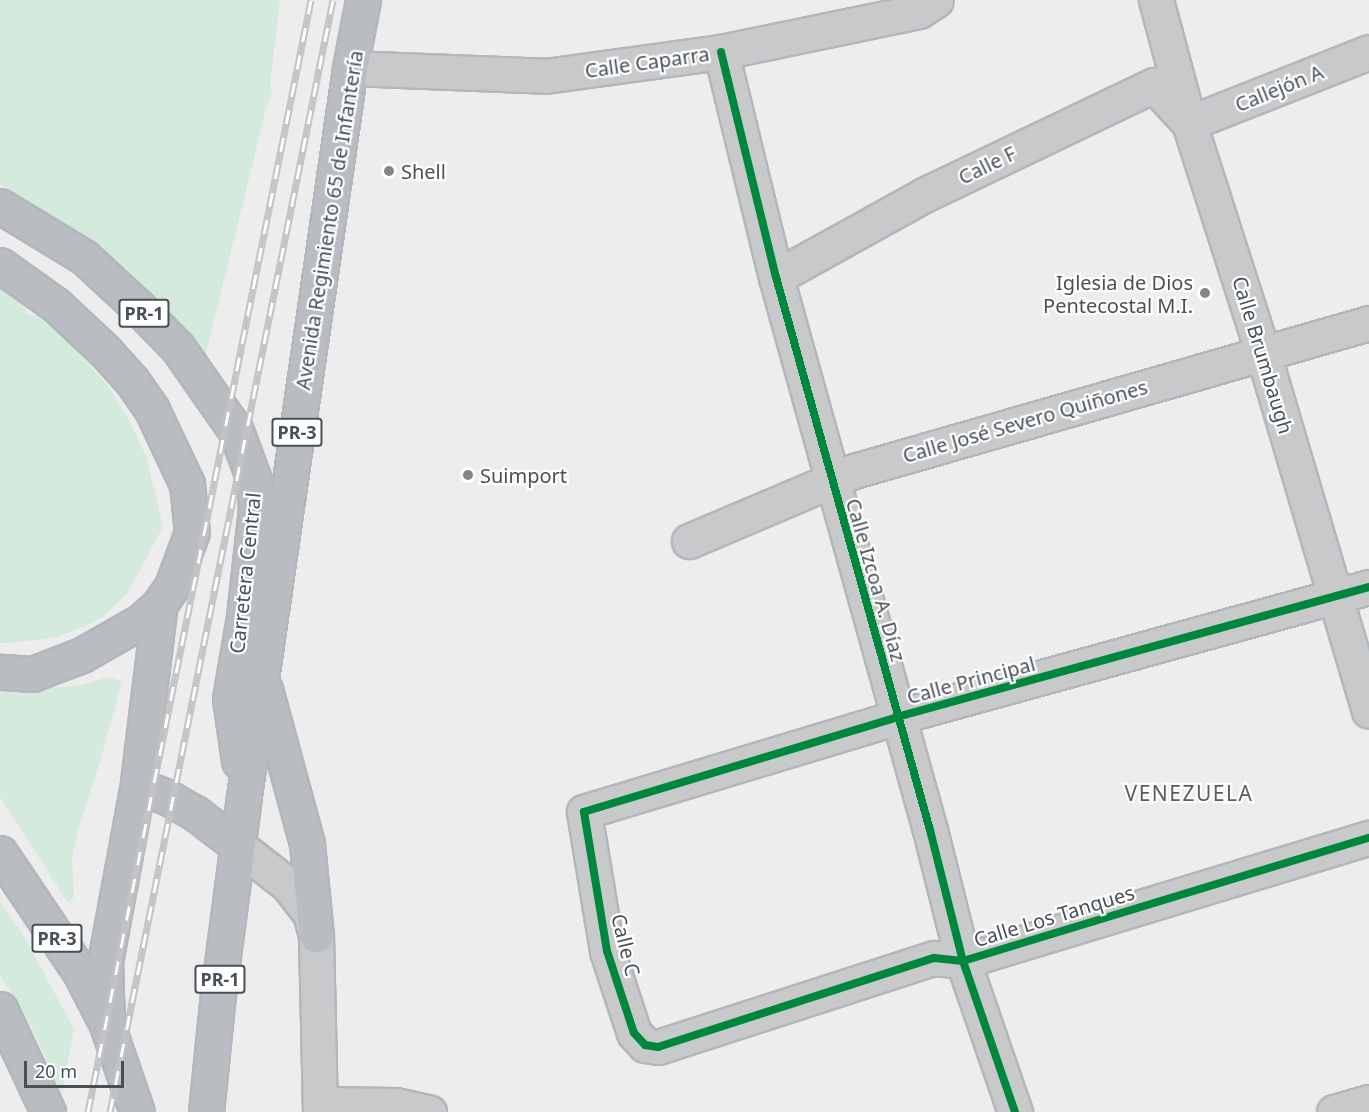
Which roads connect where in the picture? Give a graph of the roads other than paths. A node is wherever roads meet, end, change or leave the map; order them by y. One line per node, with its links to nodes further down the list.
1 (363, 0): 6 (highway, Avenida Regimiento 65 de Infantería / PR-3)
2 (936, 0): 4 (street, Calle Caparra)
3 (1156, 0): 7 (street, Calle Brumbaugh)
4 (721, 52): 6 (street, Calle Caparra); 10 (street, Calle Izcoa A. Díaz)
5 (1369, 52): 7 (street, Callejón A)
6 (350, 68): 19 (highway, Avenida Regimiento 65 de Infantería / PR-3)
7 (1189, 123): 10 (street, Calle F); 12 (street, Calle Brumbaugh)
8 (0, 207): 23 (highway, Carretera Central / PR-1)
9 (0, 265): 17 (highway)
10 (776, 277): 13 (street, Calle Izcoa A. Díaz)
11 (1369, 323): 12 (street, Calle José Severo Quiñones)
12 (1263, 353): 13 (street, Calle José Severo Quiñones); 16 (street, Calle Brumbaugh)
13 (831, 480): 14 (street, Calle José Severo Quiñones); 21 (street, Calle Izcoa A. Díaz)
14 (688, 541)
15 (1369, 587): 16 (street, Calle Principal)
16 (1337, 597): 20 (street, Calle Brumbaugh); 21 (street, Calle Principal)
17 (160, 604): 18 (highway); 22 (highway)
18 (0, 672)
19 (261, 676): 23 (highway, Avenida Regimiento 65 de Infantería / PR-3); 28 (highway)
20 (1369, 711)
21 (898, 717): 24 (street, Calle Principal); 29 (street, Calle Izcoa A. Díaz)
22 (137, 790): 26 (highway); 31 (highway)
23 (244, 796): 26 (highway, PR-1)
24 (584, 812): 32 (street, Calle C)
25 (1369, 838): 29 (street, Calle Los Tanques)
26 (237, 846): 28 (street); 38 (highway, PR-1)
27 (0, 854): 31 (highway, PR-3)
28 (316, 936): 34 (street)
29 (963, 961): 32 (street, Calle Los Tanques); 40 (street, Calle Izcoa A. Díaz)
30 (0, 1009): 35 (highway)
31 (107, 1025): 36 (highway, PR-3); 37 (highway)
32 (680, 1040)
33 (1369, 1102): 41 (street)
34 (320, 1108): 39 (street)
35 (48, 1112)
36 (137, 1112)
37 (162, 1112)
38 (206, 1112)
39 (429, 1112)
40 (1015, 1112)
41 (1334, 1112)

